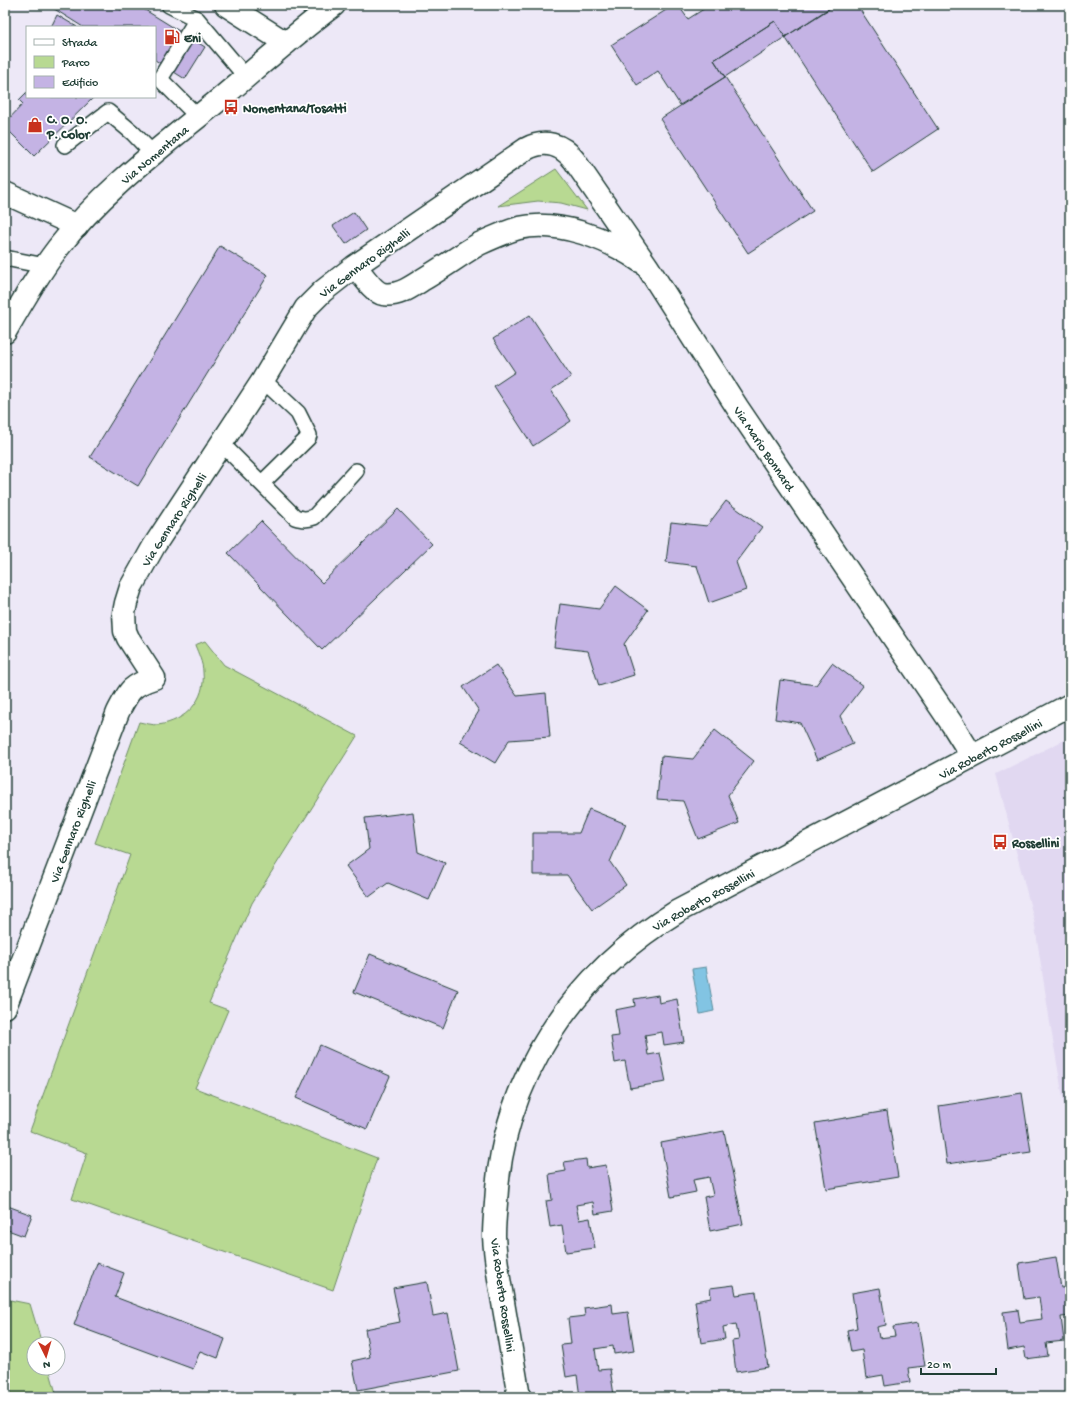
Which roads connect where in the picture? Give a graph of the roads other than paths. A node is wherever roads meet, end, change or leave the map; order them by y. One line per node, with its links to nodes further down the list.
1 (169, 5): 4 (lane)
2 (226, 5): 5 (street)
3 (334, 5): 5 (street, Via Nomentana)
4 (197, 19): 6 (lane); 7 (lane)
5 (286, 43): 6 (street, Via Nomentana)
6 (246, 77): 7 (street, Via Nomentana)
7 (198, 117): 10 (street, Via Nomentana)
8 (552, 144): 15 (street, Via Gennaro Righelli); 16 (street, Via Mario Bonnard)
9 (65, 145): 10 (lane)
10 (152, 154): 12 (street, Via Nomentana)
11 (5, 193): 12 (street)
12 (77, 226): 14 (street, Via Nomentana)
13 (5, 258): 14 (lane)
14 (45, 266): 17 (street, Via Nomentana)
15 (355, 266): 16 (street); 18 (street, Via Gennaro Righelli)
16 (646, 266): 23 (street, Via Mario Bonnard)
17 (5, 332)
18 (263, 380): 19 (street, Via Gennaro Righelli); 21 (lane)
19 (222, 444): 21 (lane); 24 (street, Via Gennaro Righelli)
20 (356, 471): 21 (lane)
21 (262, 483)
22 (1070, 705): 23 (street, Via Roberto Rossellini)
23 (972, 756): 25 (street, Via Roberto Rossellini)
24 (5, 1007)
25 (519, 1397)

